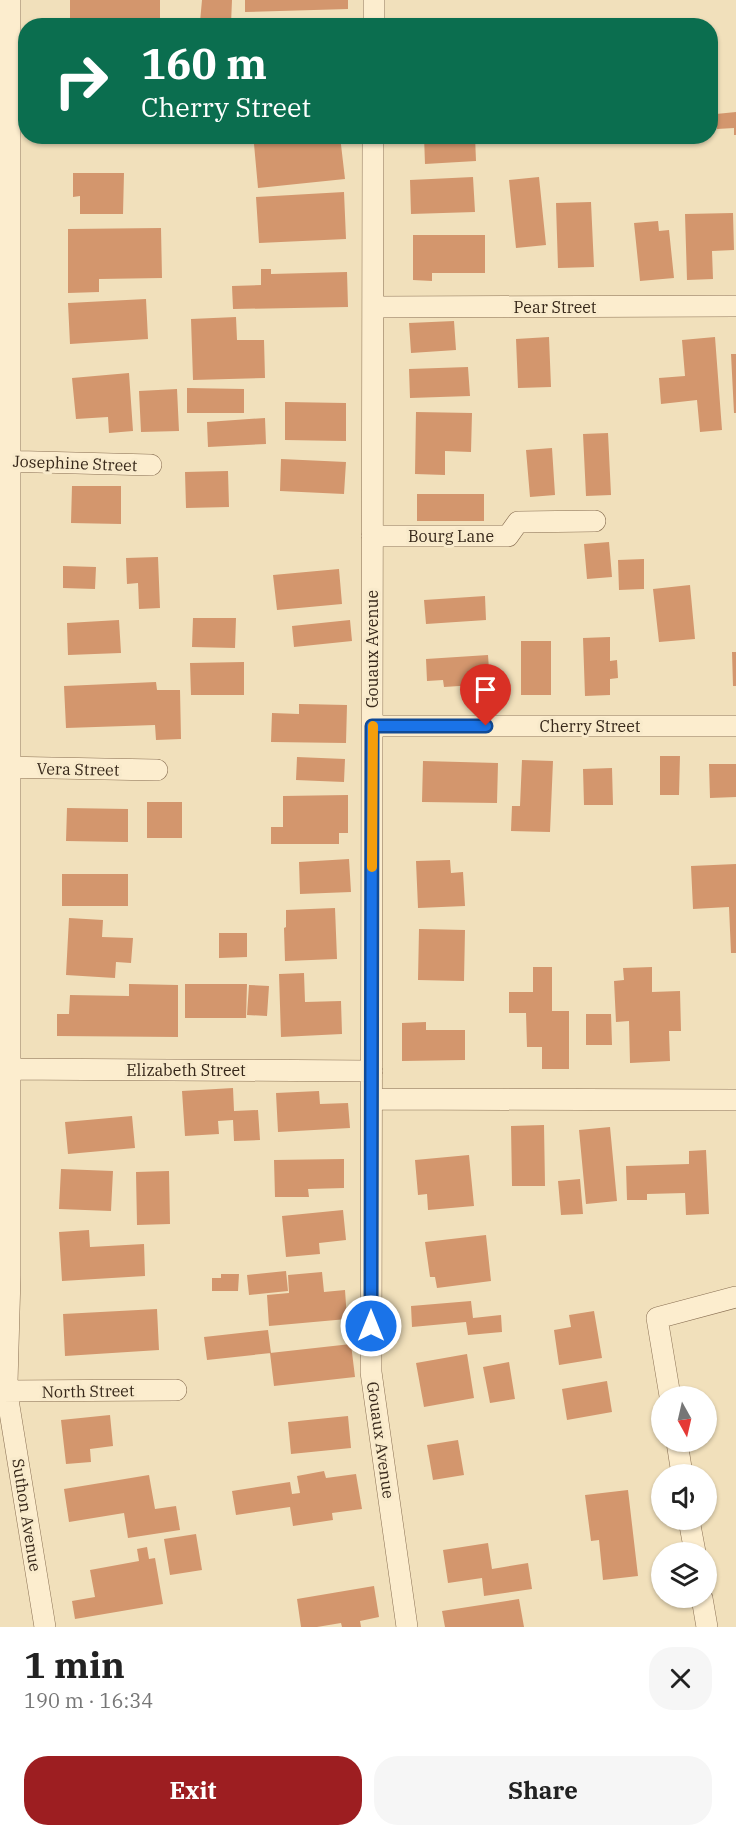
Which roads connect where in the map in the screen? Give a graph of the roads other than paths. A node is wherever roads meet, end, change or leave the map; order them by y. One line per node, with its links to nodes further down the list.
1 (10, 0): 4 (street, Suthon Avenue)
2 (374, 0): 3 (street)
3 (374, 18)
4 (12, 136): 8 (street, Suthon Avenue)
5 (373, 144): 7 (street, Gouaux Avenue)
6 (736, 306): 7 (street, Pear Street)
7 (373, 307): 11 (street, Gouaux Avenue)
8 (5, 461): 9 (street, Josephine Street); 14 (street, Suthon Avenue)
9 (151, 465)
10 (595, 521): 11 (street, Bourg Lane)
11 (372, 536): 12 (street, Gouaux Avenue)
12 (372, 726): 13 (street, Cherry Street); 17 (street, Gouaux Avenue)
13 (736, 726)
14 (5, 767): 15 (street, Vera Street); 16 (street, Suthon Avenue)
15 (157, 770)
16 (5, 1069): 17 (street, Elizabeth Street); 23 (street, Suthon Avenue)
17 (372, 1071): 18 (street, Gouaux Avenue)
18 (372, 1099): 19 (street); 26 (street, Gouaux Avenue)
19 (736, 1100)
20 (736, 1297): 21 (street)
21 (667, 1386)
22 (176, 1390): 23 (street, North Street)
23 (4, 1391): 25 (street, Suthon Avenue)
24 (704, 1608): 27 (street)
25 (45, 1627)
26 (407, 1627)
27 (707, 1627)

